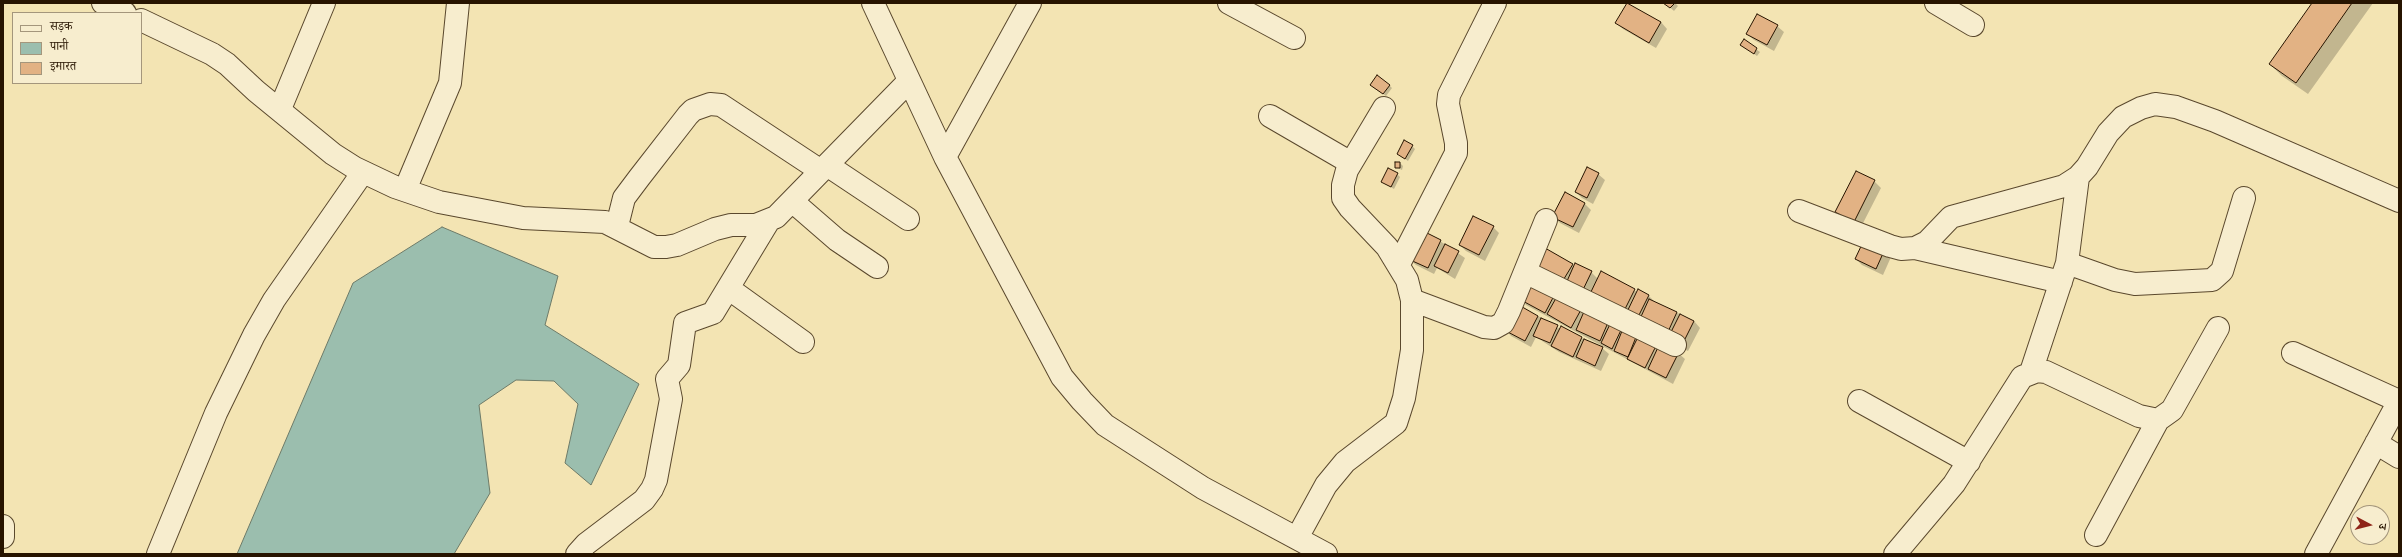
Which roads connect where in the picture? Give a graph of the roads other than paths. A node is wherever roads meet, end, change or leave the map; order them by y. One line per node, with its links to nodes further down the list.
1 (103, 3): 9 (street)
2 (324, 3): 15 (street)
3 (458, 3): 22 (street)
4 (873, 3): 13 (street)
5 (1030, 3): 17 (street)
6 (1495, 3): 32 (street)
7 (1936, 3): 11 (street)
8 (1239, 5): 12 (street)
9 (123, 12)
10 (142, 20): 15 (street)
11 (1973, 25)
12 (1294, 38)
13 (909, 81): 17 (street); 19 (street)
14 (1384, 108): 18 (street)
15 (280, 109): 20 (street)
16 (1270, 116): 18 (street)
17 (945, 157): 52 (street)
18 (1351, 164): 32 (street)
19 (824, 168): 24 (street); 27 (street); 30 (street)
20 (363, 172): 22 (street); 53 (street)
21 (2078, 177): 25 (street); 31 (street); 35 (street)
22 (405, 190): 30 (street)
23 (2244, 198): 35 (street)
24 (792, 201): 29 (street); 33 (street)
25 (2399, 202)
26 (1799, 210): 31 (street)
27 (908, 219)
28 (1546, 220): 34 (street)
29 (768, 222): 30 (street); 36 (street)
30 (617, 226)
31 (1915, 248): 35 (street)
32 (1399, 264): 37 (street)
33 (877, 267)
34 (1525, 272): 37 (street); 40 (street)
35 (2064, 272): 42 (street)
36 (728, 288): 39 (street); 54 (street)
37 (1412, 300): 52 (street)
38 (2218, 328): 45 (street)
39 (803, 342)
40 (1675, 345)
41 (2293, 353): 44 (street)
42 (2031, 372): 45 (street); 48 (street)
43 (1859, 401): 48 (street)
44 (2399, 401): 46 (street)
45 (2158, 420): 50 (street)
46 (2376, 443): 47 (street); 57 (street)
47 (2399, 457)
48 (1969, 462): 56 (street)
49 (3, 526): 51 (street)
50 (2096, 535)
51 (3, 538)
52 (1297, 538): 55 (street)
53 (158, 554)
54 (577, 554)
55 (1326, 554)
56 (1895, 554)
57 (2316, 554)

